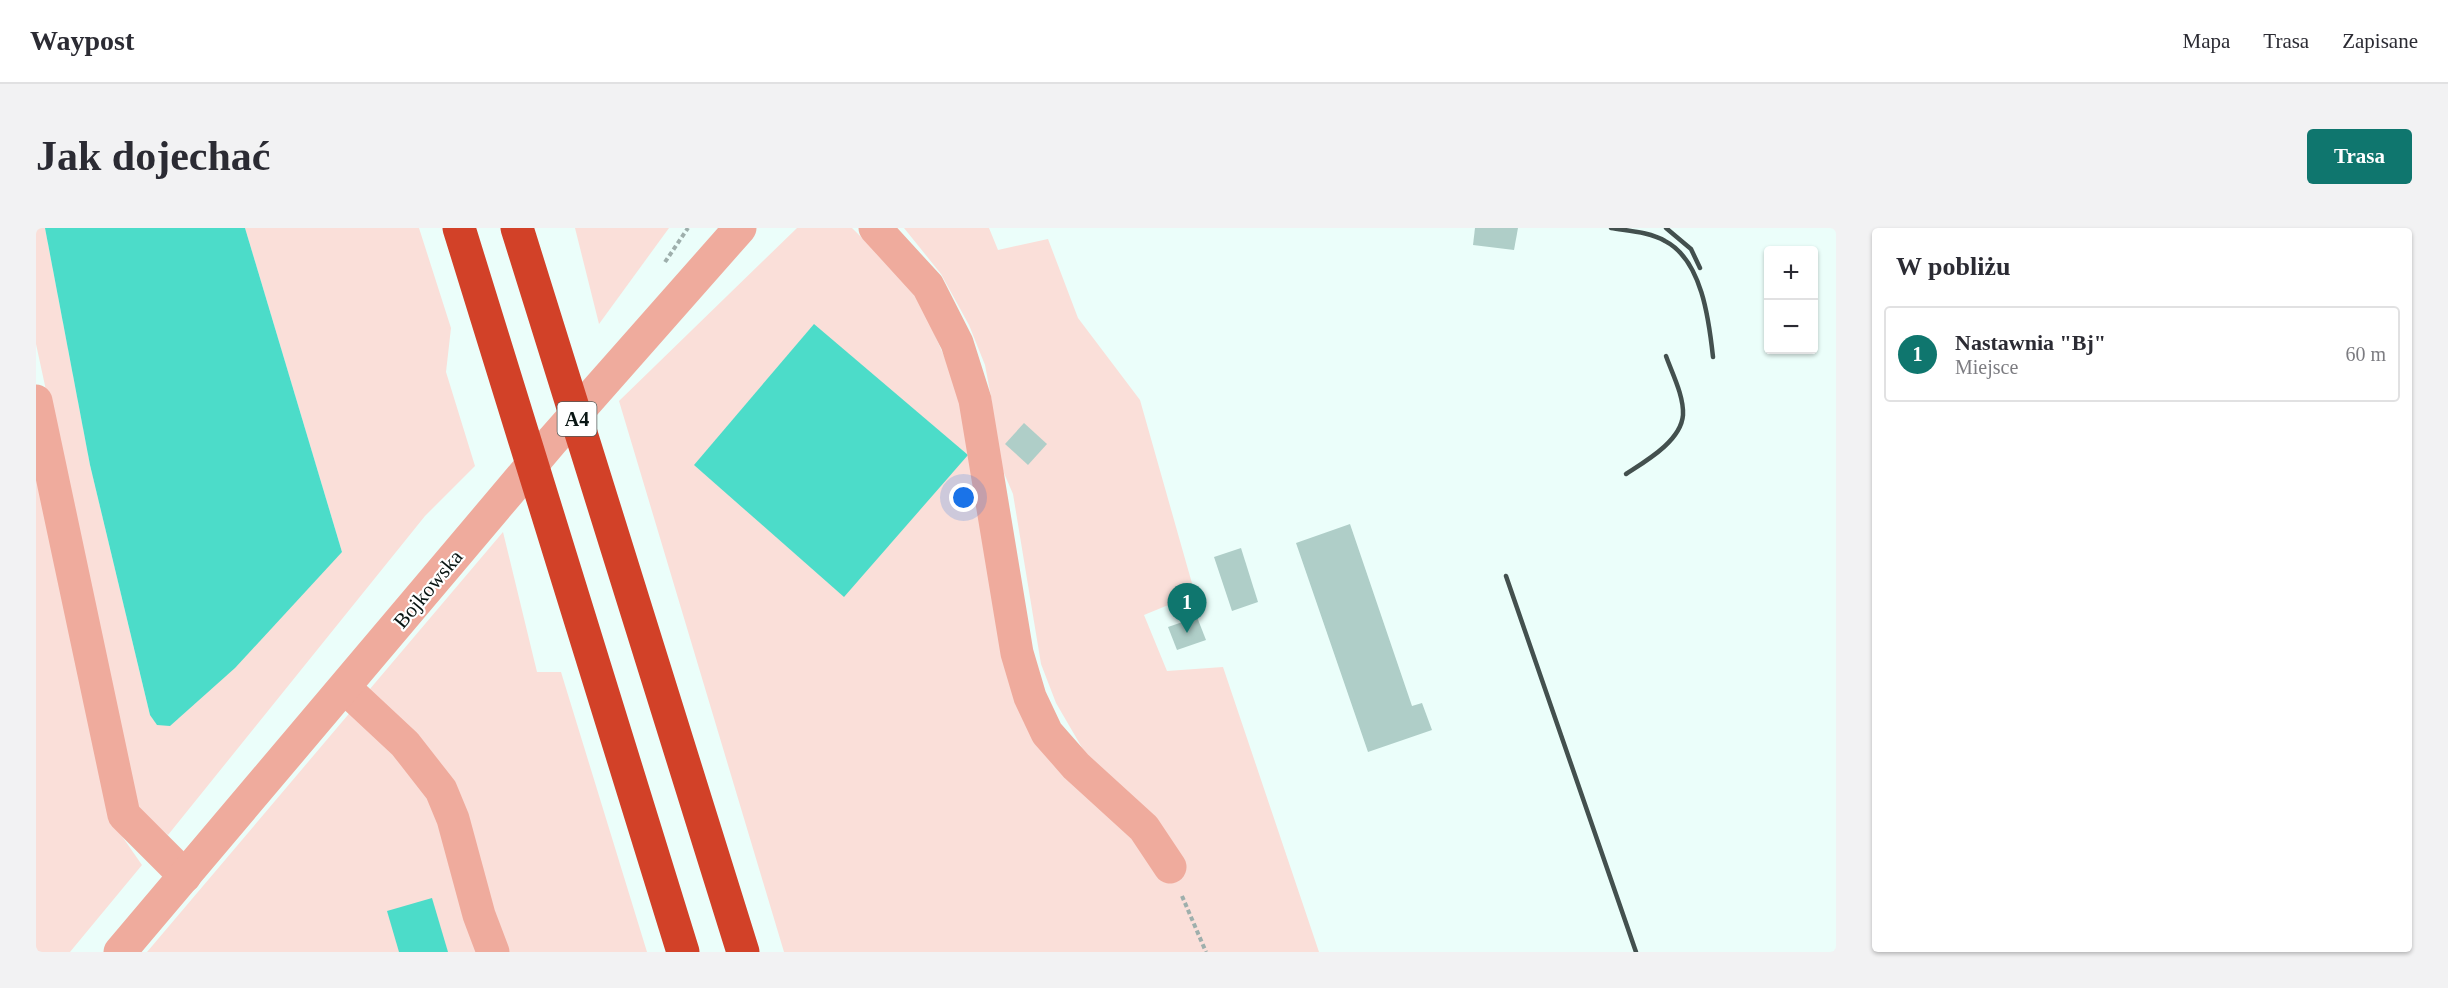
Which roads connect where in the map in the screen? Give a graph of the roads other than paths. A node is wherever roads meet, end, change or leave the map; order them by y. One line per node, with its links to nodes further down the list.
1 (459, 228): 11 (highway)
2 (740, 228): 6 (street, Bojkowska)
3 (875, 228): 7 (street)
4 (519, 232): 12 (highway, A4)
5 (36, 400): 8 (street)
6 (345, 688): 8 (street, Bojkowska); 10 (street)
7 (1170, 867)
8 (185, 876): 9 (street, Bojkowska)
9 (120, 952)
10 (493, 952)
11 (683, 952)
12 (742, 952)

